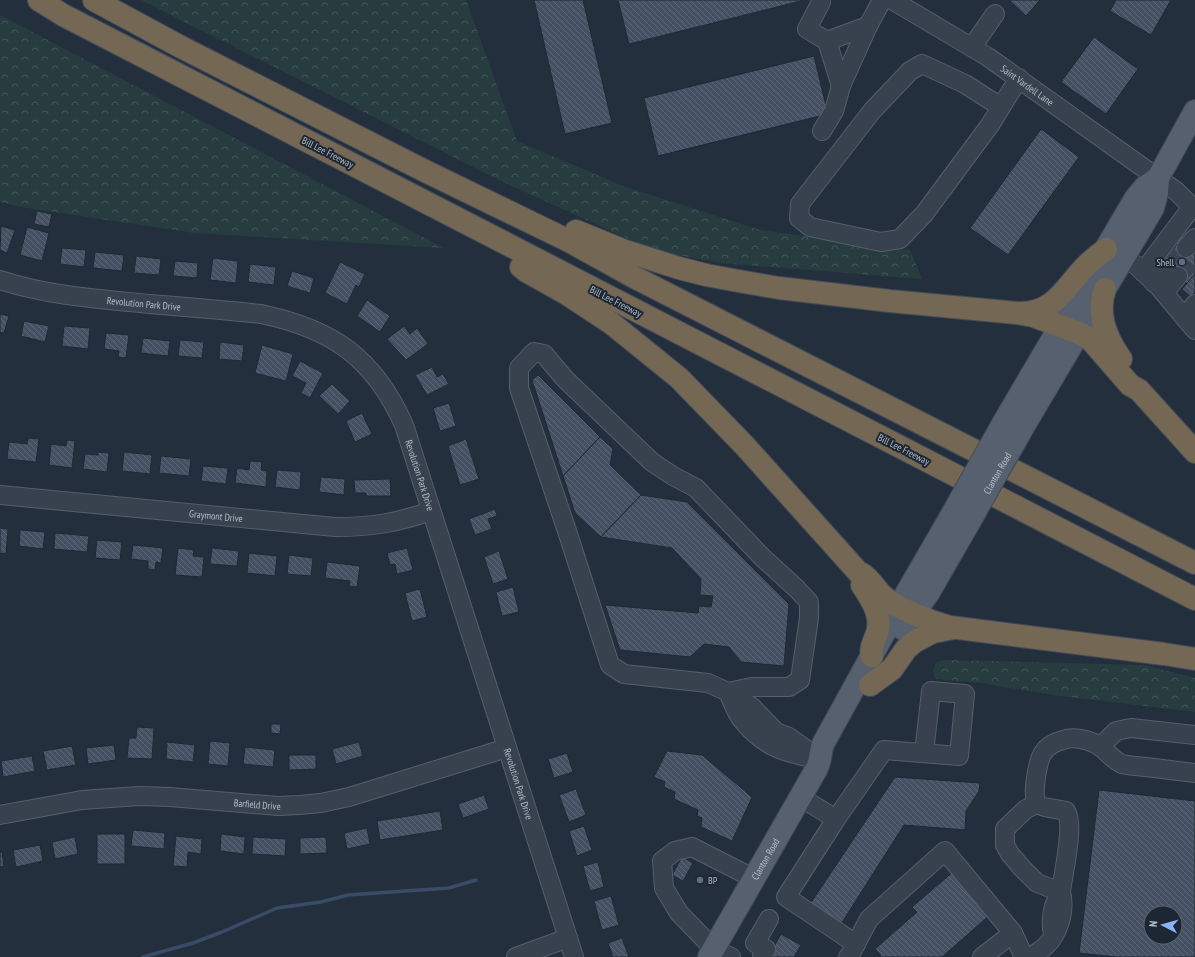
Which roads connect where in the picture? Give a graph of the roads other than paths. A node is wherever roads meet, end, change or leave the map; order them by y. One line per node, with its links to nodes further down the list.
1 (39, 0): 18 (highway, Bill Lee Freeway)
2 (94, 0): 15 (highway)
3 (882, 0): 7 (street)
4 (892, 0): 9 (street, Saint Vardell Lane)
5 (823, 1): 8 (street)
6 (995, 14): 9 (street)
7 (868, 26): 8 (street); 11 (street)
8 (827, 41): 11 (street)
9 (972, 47): 10 (street, Saint Vardell Lane)
10 (1019, 78): 12 (street); 16 (street, Saint Vardell Lane)
11 (841, 86): 14 (street)
12 (1001, 106): 12 (street)
13 (1195, 111): 16 (main road, Clanton Road)
14 (822, 131)
15 (425, 171): 24 (highway); 31 (highway)
16 (1158, 178): 17 (street, Saint Vardell Lane); 19 (main road, Clanton Road)
17 (1194, 208): 22 (street)
18 (473, 227): 32 (highway); 33 (highway, Bill Lee Freeway)
19 (1114, 255): 22 (street); 23 (main road, Clanton Road); 24 (highway); 26 (main road, Clanton Road)
20 (1173, 272): 22 (street)
21 (0, 280): 30 (street, Revolution Park Drive)
22 (1153, 283): 25 (street)
23 (1105, 289): 26 (main road, Clanton Road); 27 (highway)
24 (1017, 313): 26 (highway)
25 (1192, 320)
26 (1069, 329): 27 (highway); 34 (main road, Clanton Road, bridge)
27 (1139, 390): 28 (highway)
28 (1195, 452)
29 (0, 495): 30 (street, Graymont Drive)
30 (431, 511): 42 (street, Revolution Park Drive)
31 (1195, 563)
32 (859, 573): 34 (highway); 36 (highway)
33 (1195, 599)
34 (906, 610): 35 (highway); 36 (main road, Clanton Road); 38 (main road, Clanton Road)
35 (956, 628): 37 (highway); 38 (highway)
36 (872, 656): 44 (main road, Clanton Road)
37 (1195, 659)
38 (870, 685): 44 (main road, Clanton Road)
39 (728, 692): 39 (street); 44 (street)
40 (1195, 735): 41 (street)
41 (1100, 747): 45 (street); 47 (street)
42 (507, 748): 48 (street, Barfield Drive); 54 (street, Revolution Park Drive)
43 (924, 753): 49 (street)
44 (821, 760): 46 (main road, Clanton Road)
45 (1195, 774)
46 (800, 797): 49 (street); 50 (main road, Clanton Road)
47 (1037, 804): 51 (street); 51 (street)
48 (0, 815)
49 (836, 820): 56 (street)
50 (755, 879): 57 (main road, Clanton Road); 57 (street)
51 (1061, 892): 63 (street)
52 (769, 919): 55 (street)
53 (1013, 933): 56 (street); 61 (street); 62 (street)
54 (568, 938): 58 (street); 59 (street, Revolution Park Drive)
55 (758, 950): 60 (street)
56 (852, 950)
57 (718, 954)
58 (516, 957)
59 (574, 957)
60 (738, 957)
61 (982, 957)
62 (1024, 957)
63 (1032, 957)

